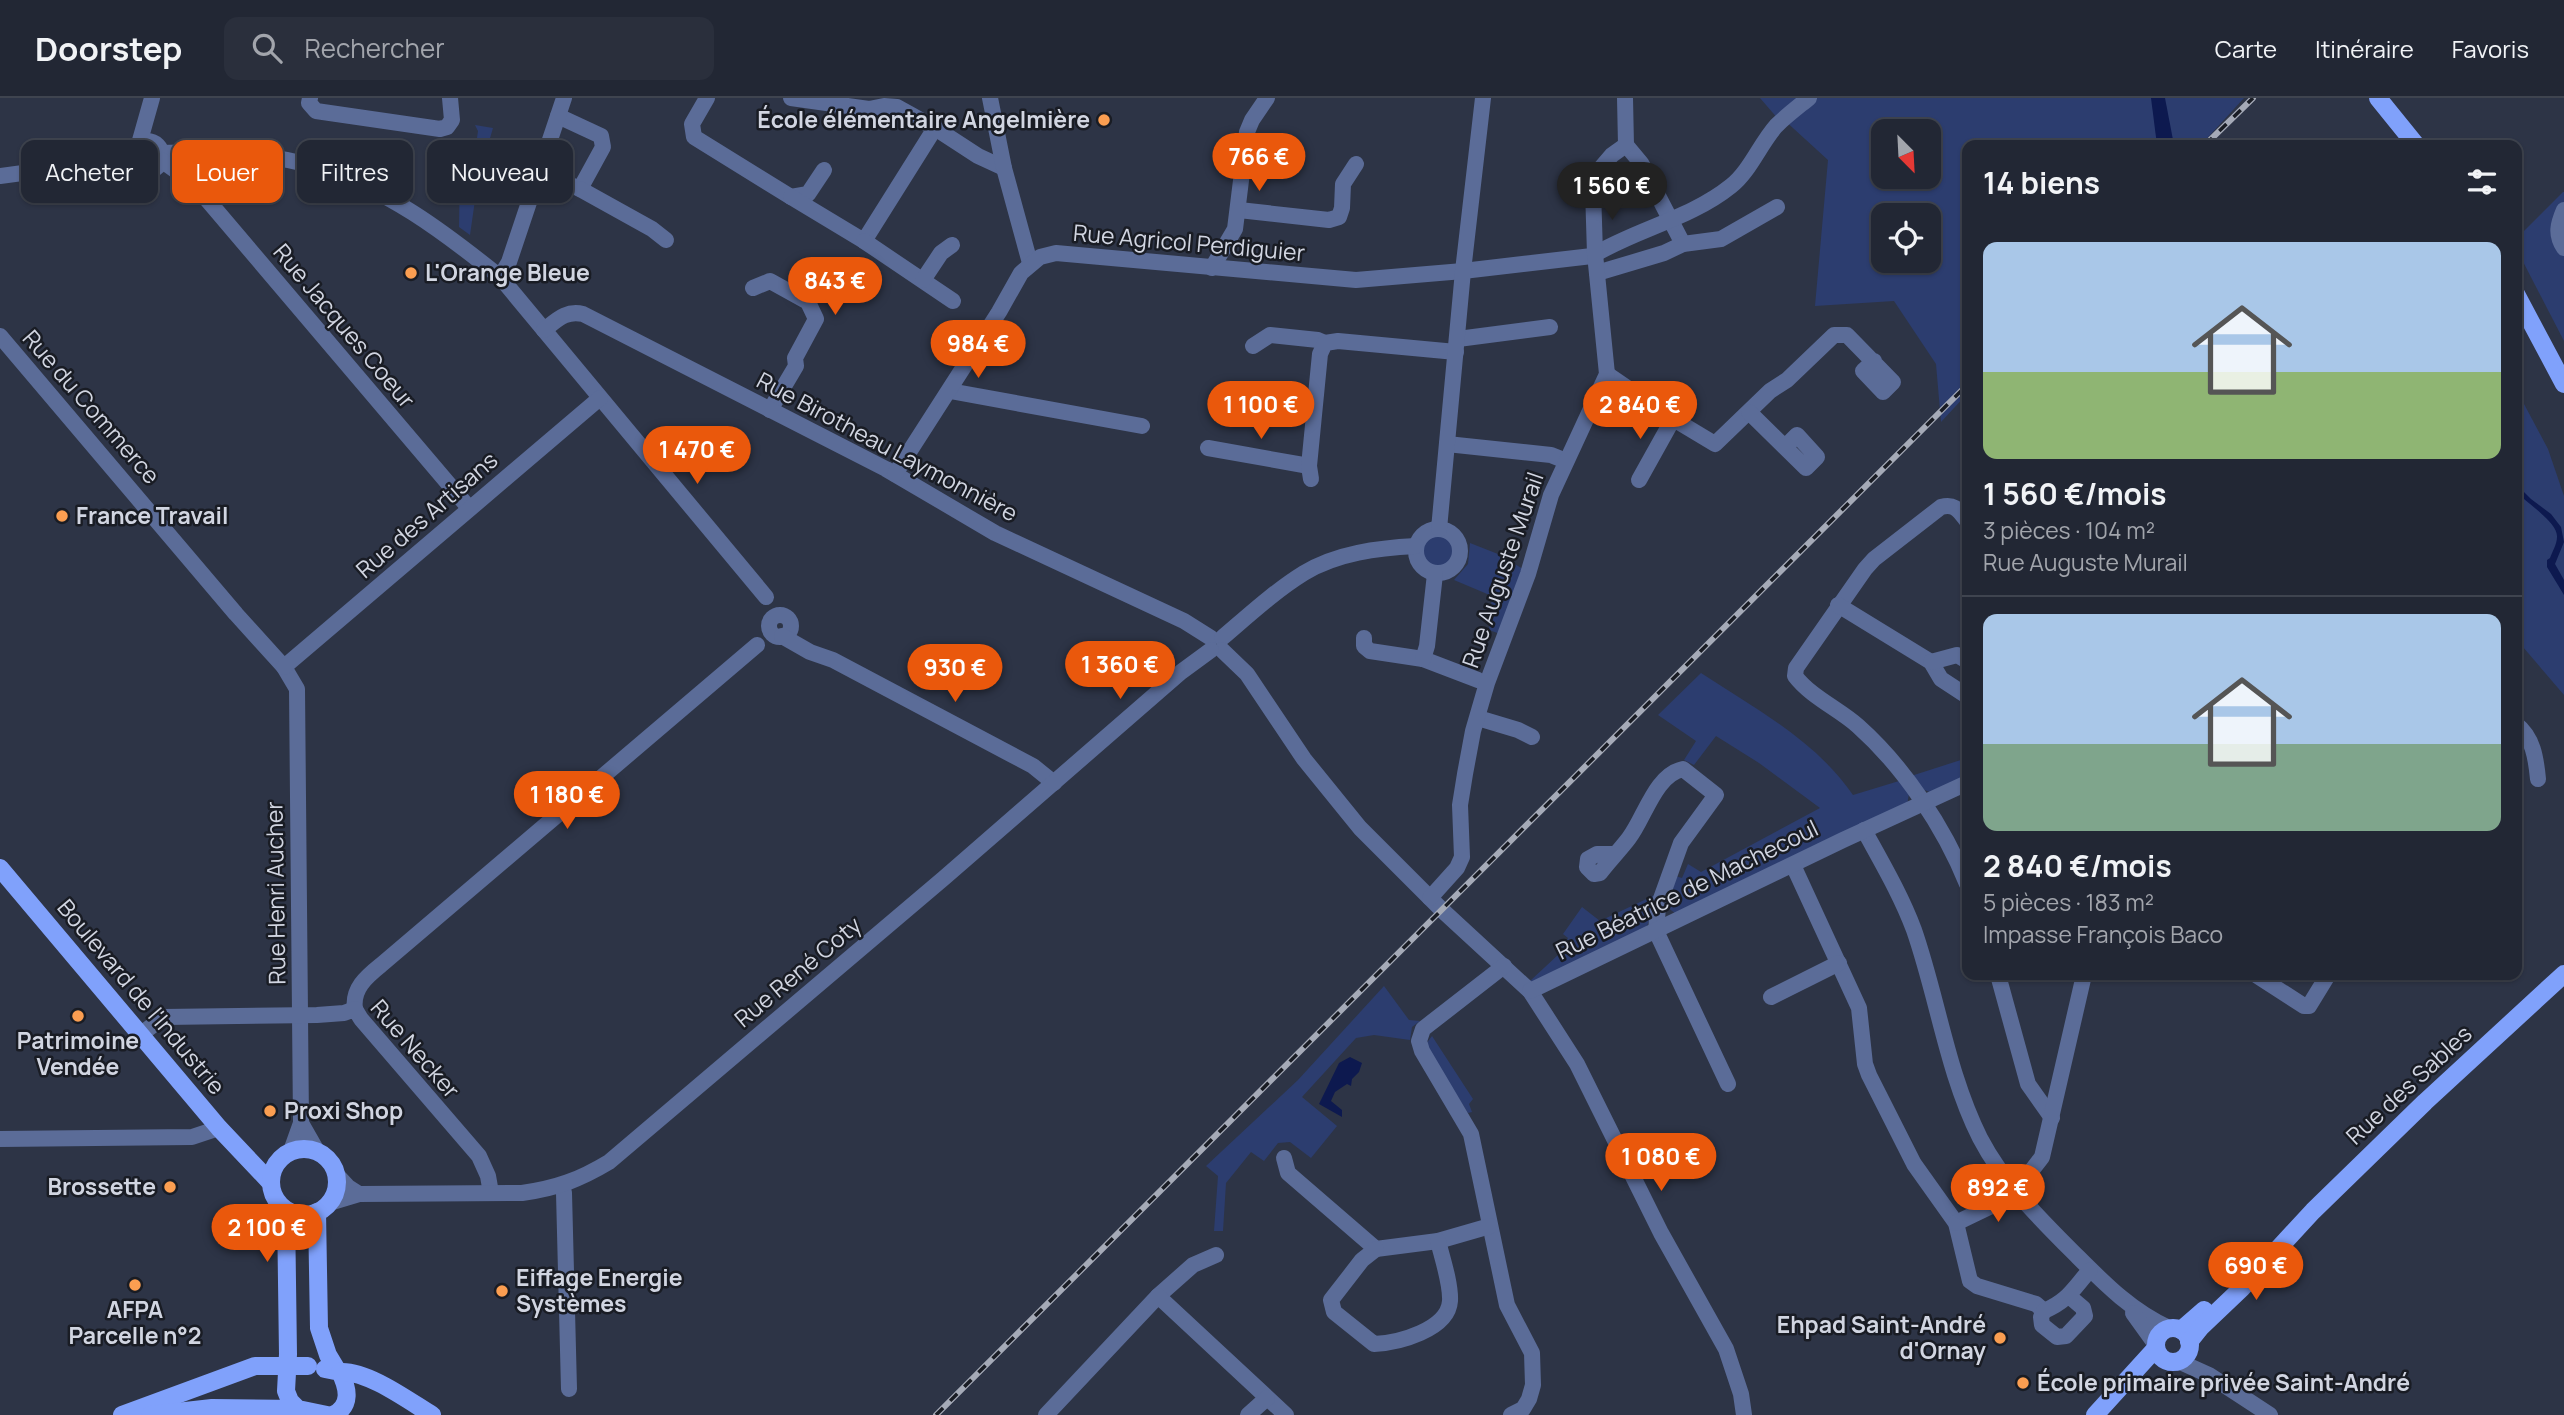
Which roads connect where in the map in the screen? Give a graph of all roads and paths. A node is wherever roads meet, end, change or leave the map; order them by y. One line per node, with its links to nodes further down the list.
1 (152, 98): 16 (street)
2 (310, 98): 3 (street)
3 (450, 98)
4 (564, 98): 14 (street)
5 (707, 98): 29 (street)
6 (791, 98): 13 (street)
7 (990, 98): 23 (street)
8 (1267, 98): 33 (street)
9 (1483, 98): 43 (street)
10 (1625, 98): 19 (street)
11 (1809, 98): 34 (street, Rue Agricol Perdiguier)
12 (2378, 98): 18 (main road)
13 (883, 102): 15 (street)
14 (558, 116): 17 (street); 28 (street)
15 (935, 128): 23 (street); 36 (street)
16 (147, 140)
17 (551, 140)
18 (2412, 140)
19 (1626, 145): 34 (street); 40 (street)
20 (158, 154): 45 (street)
21 (158, 161): 71 (street, Rue Jacques Coeur)
22 (1356, 164): 33 (street)
23 (1004, 168): 41 (street)
24 (824, 170): 29 (street)
25 (21, 173): 26 (street)
26 (0, 176)
27 (573, 186): 28 (street)
28 (580, 189): 35 (street)
29 (791, 197): 36 (street)
30 (530, 203): 45 (street)
31 (1777, 207): 37 (street)
32 (2564, 209): 39 (street)
33 (1239, 210): 42 (street)
34 (1671, 221): 37 (street); 40 (street, Rue Agricol Perdiguier)
35 (666, 240)
36 (864, 241): 46 (street)
37 (1683, 243): 44 (street)
38 (952, 245): 46 (street)
39 (2564, 248)
40 (1595, 254): 43 (street, Rue Agricol Perdiguier); 44 (street)
41 (1030, 263): 42 (street, Rue Agricol Perdiguier); 59 (street)
42 (1212, 268): 43 (street, Rue Agricol Perdiguier)
43 (1464, 271): 54 (street)
44 (1597, 273): 57 (street)
45 (500, 277): 51 (street)
46 (923, 280): 48 (street)
47 (752, 288): 61 (street)
48 (953, 301)
49 (2522, 306): 58 (main road)
50 (1550, 327): 54 (street)
51 (544, 330): 60 (street); 61 (street, Rue Birotheau Laymonnière)
52 (0, 336): 83 (street, Rue du Commerce)
53 (1325, 343): 54 (street); 55 (street); 67 (street)
54 (1457, 345): 65 (street)
55 (1253, 346)
56 (1874, 361): 62 (street)
57 (1607, 374): 63 (street); 68 (street, Rue Auguste Murail)
58 (2564, 384)
59 (950, 391): 64 (street); 69 (street)
60 (600, 398): 71 (street, Rue des Artisans); 77 (street)
61 (771, 410): 69 (street, Rue Birotheau Laymonnière)
62 (1749, 412): 63 (street); 66 (street)
63 (1673, 419): 70 (street)
64 (1142, 426)
65 (1447, 444): 68 (street); 73 (street)
66 (1785, 447)
67 (1208, 448)
68 (1566, 461): 86 (street, Rue Auguste Murail)
69 (895, 474): 79 (street, Rue Birotheau Laymonnière)
70 (1639, 480)
71 (469, 508): 83 (street, Rue des Artisans)
72 (1962, 515): 76 (street)
73 (1439, 529): 74 (street); 75 (street)
74 (1416, 546): 75 (street); 79 (street, Rue René Coty)
75 (1435, 574): 81 (street)
76 (1838, 605): 82 (street); 92 (street)
77 (777, 627): 90 (street); 109 (street)
78 (1364, 638): 81 (street)
79 (1217, 644): 90 (street, Rue René Coty); 98 (street, Rue Birotheau Laymonnière)
80 (1962, 658): 82 (street)
81 (1423, 659): 84 (street)
82 (1931, 662): 85 (street)
83 (284, 667): 110 (street, Rue Henri Aucher)
84 (1478, 680)
85 (1962, 693)
86 (1478, 718): 88 (street); 98 (street, Rue Auguste Murail)
87 (2522, 729): 89 (street)
88 (1532, 737)
89 (2538, 779)
90 (1054, 783): 123 (street, Rue René Coty)
91 (1962, 785): 92 (street, Rue Béatrice de Machecoul)
92 (1924, 804): 93 (street, Rue Béatrice de Machecoul); 97 (street)
93 (1864, 830): 95 (street, Rue Béatrice de Machecoul); 124 (street)
94 (1615, 854): 99 (street)
95 (1793, 865): 99 (street, Rue Béatrice de Machecoul); 100 (street)
96 (0, 868): 111 (main road, Boulevard de l'Industrie)
97 (1962, 873)
98 (1430, 898): 101 (street, Rue Birotheau Laymonnière)
99 (1656, 931): 107 (street, Rue Béatrice de Machecoul); 112 (street)
100 (1839, 963): 108 (street); 129 (street)
101 (1504, 966): 107 (street, Rue Birotheau Laymonnière); 130 (street)
102 (2564, 974): 140 (main road, Rue des Sables)
103 (1999, 980): 113 (street)
104 (2083, 980): 113 (street)
105 (2264, 980): 106 (street)
106 (2326, 980)
107 (1530, 991): 158 (street, Rue Birotheau Laymonnière)
108 (1771, 997)
109 (355, 1009): 110 (street, Rue Necker); 125 (street, Rue Necker)
110 (300, 1015): 111 (street, Rue Necker); 114 (street, Rue Henri Aucher)
111 (141, 1034): 115 (main road, Boulevard de l'Industrie)
112 (1728, 1084)
113 (2053, 1118): 124 (street)
114 (301, 1123): 117 (street, Rue Henri Aucher); 118 (street, Rue Henri Aucher)
115 (219, 1128): 116 (street); 119 (main road, Boulevard de l'Industrie)
116 (0, 1139)
117 (317, 1151): 118 (main road); 121 (main road)
118 (286, 1154): 119 (main road); 122 (main road)
119 (244, 1156): 122 (main road, Boulevard de l'Industrie)
120 (1284, 1158): 132 (street)
121 (336, 1174): 126 (street); 127 (main road)
122 (271, 1183): 128 (main road)
123 (562, 1186): 125 (street, Rue René Coty); 146 (street)
124 (2016, 1192): 129 (street); 134 (street)
125 (491, 1193): 126 (street, Rue René Coty)
126 (359, 1194): 127 (street, Rue René Coty)
127 (323, 1207): 128 (main road); 143 (main road)
128 (286, 1210): 139 (main road)
129 (1956, 1223): 138 (street)
130 (1490, 1226): 131 (street); 157 (street)
131 (1438, 1241): 132 (street); 132 (street)
132 (1376, 1249)
133 (1216, 1255): 135 (street)
134 (2090, 1270): 136 (street); 137 (street)
135 (1158, 1296): 147 (street); 154 (street)
136 (2070, 1297): 138 (street); 138 (street)
137 (2125, 1303): 140 (street); 141 (street)
138 (2044, 1311)
139 (287, 1318): 142 (main road); 144 (main road)
140 (2182, 1337): 141 (main road); 141 (main road); 145 (street)
141 (2164, 1354): 145 (street); 159 (main road)
142 (255, 1366): 144 (main road); 150 (main road)
143 (338, 1371): 144 (main road); 149 (main road); 153 (main road)
144 (287, 1374): 148 (main road)
145 (2209, 1375): 160 (street)
146 (569, 1389)
147 (1268, 1398): 155 (street); 156 (street)
148 (303, 1412): 151 (main road); 152 (main road)
149 (341, 1412)
150 (122, 1415)
151 (150, 1415)
152 (327, 1415)
153 (432, 1415)
154 (1046, 1415)
155 (1248, 1415)
156 (1286, 1415)
157 (1511, 1415)
158 (1744, 1415)
159 (2097, 1415)
160 (2270, 1415)

